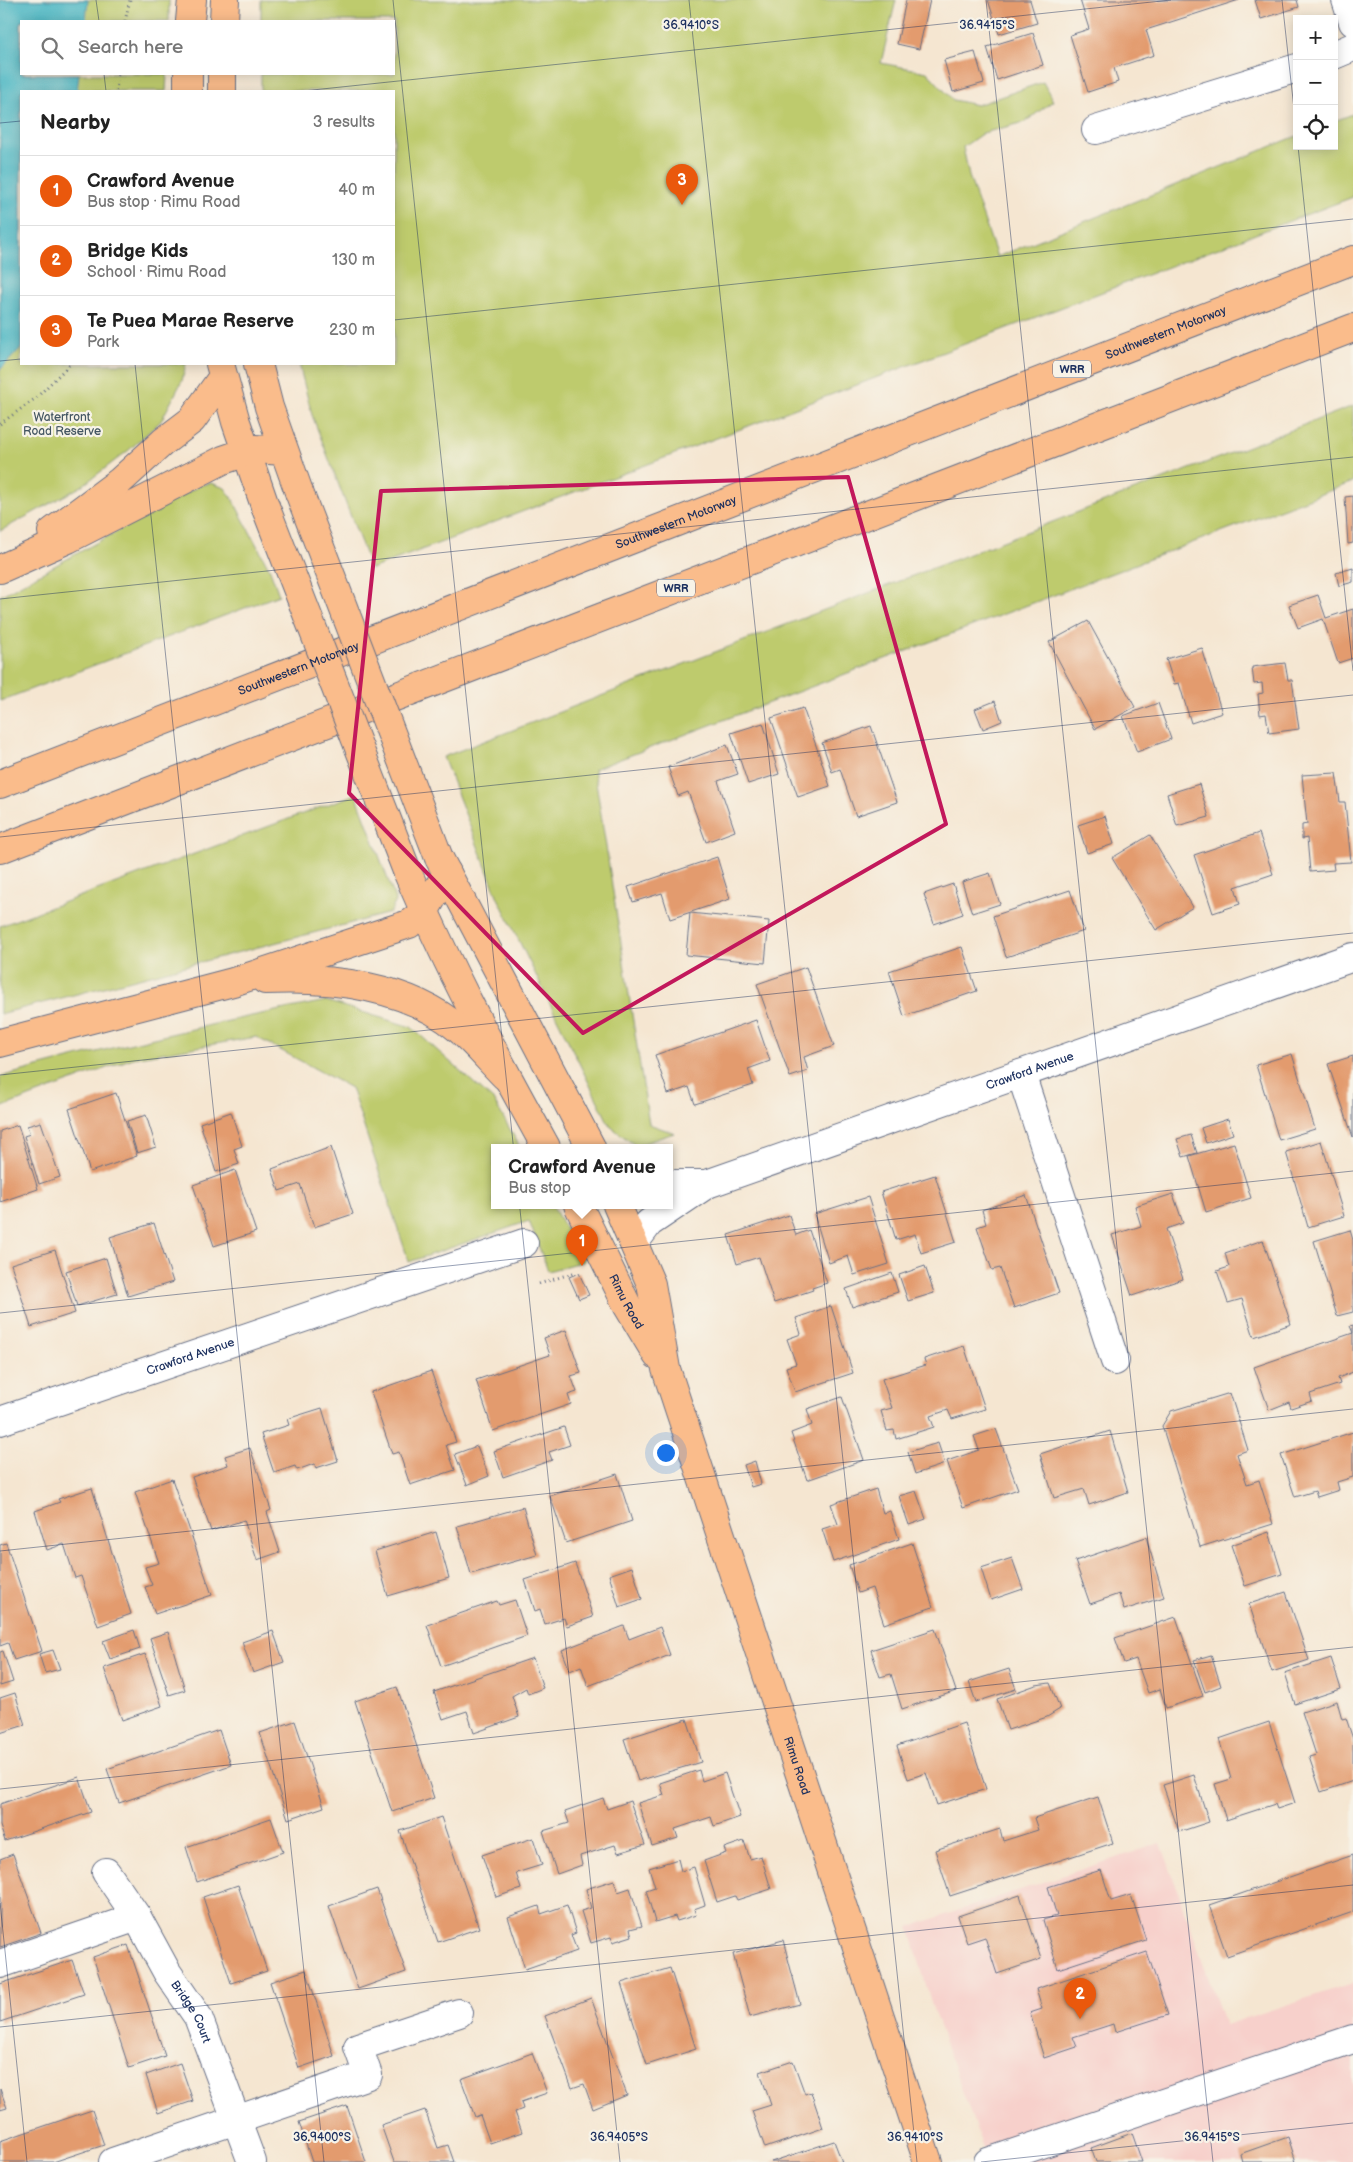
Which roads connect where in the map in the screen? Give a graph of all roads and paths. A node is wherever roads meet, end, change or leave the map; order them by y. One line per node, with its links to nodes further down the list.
1 (130, 0): 5 (path)
2 (192, 0): 6 (main road)
3 (224, 0): 7 (main road)
4 (1346, 0): 8 (street)
5 (125, 20)
6 (190, 20)
7 (224, 20)
8 (1353, 22)
9 (1353, 47): 10 (street)
10 (1338, 53)
11 (1293, 69): 18 (street)
12 (118, 75): 15 (path)
13 (188, 75): 16 (main road)
14 (222, 75): 17 (main road)
15 (116, 90)
16 (188, 90)
17 (222, 90)
18 (1096, 130)
19 (1353, 260): 28 (main road, Southwestern Motorway / WRR)
20 (1353, 328): 29 (main road, WRR)
21 (69, 365): 24 (path)
22 (258, 365): 26 (main road)
23 (221, 371): 25 (main road); 27 (main road)
24 (0, 424)
25 (245, 451): 26 (main road); 27 (main road); 31 (main road, bridge)
26 (283, 451): 30 (main road, bridge)
27 (0, 568)
28 (0, 784)
29 (0, 849)
30 (443, 866): 31 (main road); 38 (main road)
31 (424, 912): 33 (main road); 36 (main road)
32 (1353, 957): 35 (street, Crawford Avenue)
33 (233, 982): 34 (main road); 36 (main road)
34 (0, 1043)
35 (1020, 1074): 40 (street, Crawford Avenue); 47 (street)
36 (505, 1076): 37 (main road)
37 (544, 1144)
38 (589, 1144)
39 (673, 1184): 40 (street, Crawford Avenue)
40 (707, 1184): 41 (street, Crawford Avenue)
41 (673, 1207)
42 (580, 1209): 48 (main road, Rimu Road)
43 (619, 1209): 46 (main road, Rimu Road)
44 (671, 1209): 46 (street, Crawford Avenue)
45 (524, 1243): 49 (street, Crawford Avenue)
46 (634, 1243): 48 (main road, Rimu Road)
47 (1115, 1361)
48 (666, 1369): 58 (main road, Rimu Road)
49 (0, 1421)
50 (106, 1872): 51 (street, Bridge Court)
51 (137, 1917): 52 (street); 55 (street, Bridge Court)
52 (0, 1964)
53 (459, 2013): 55 (street)
54 (1353, 2039): 59 (street)
55 (236, 2119): 56 (street); 57 (street, Bridge Court)
56 (113, 2162)
57 (252, 2162)
58 (928, 2162)
59 (988, 2162)

